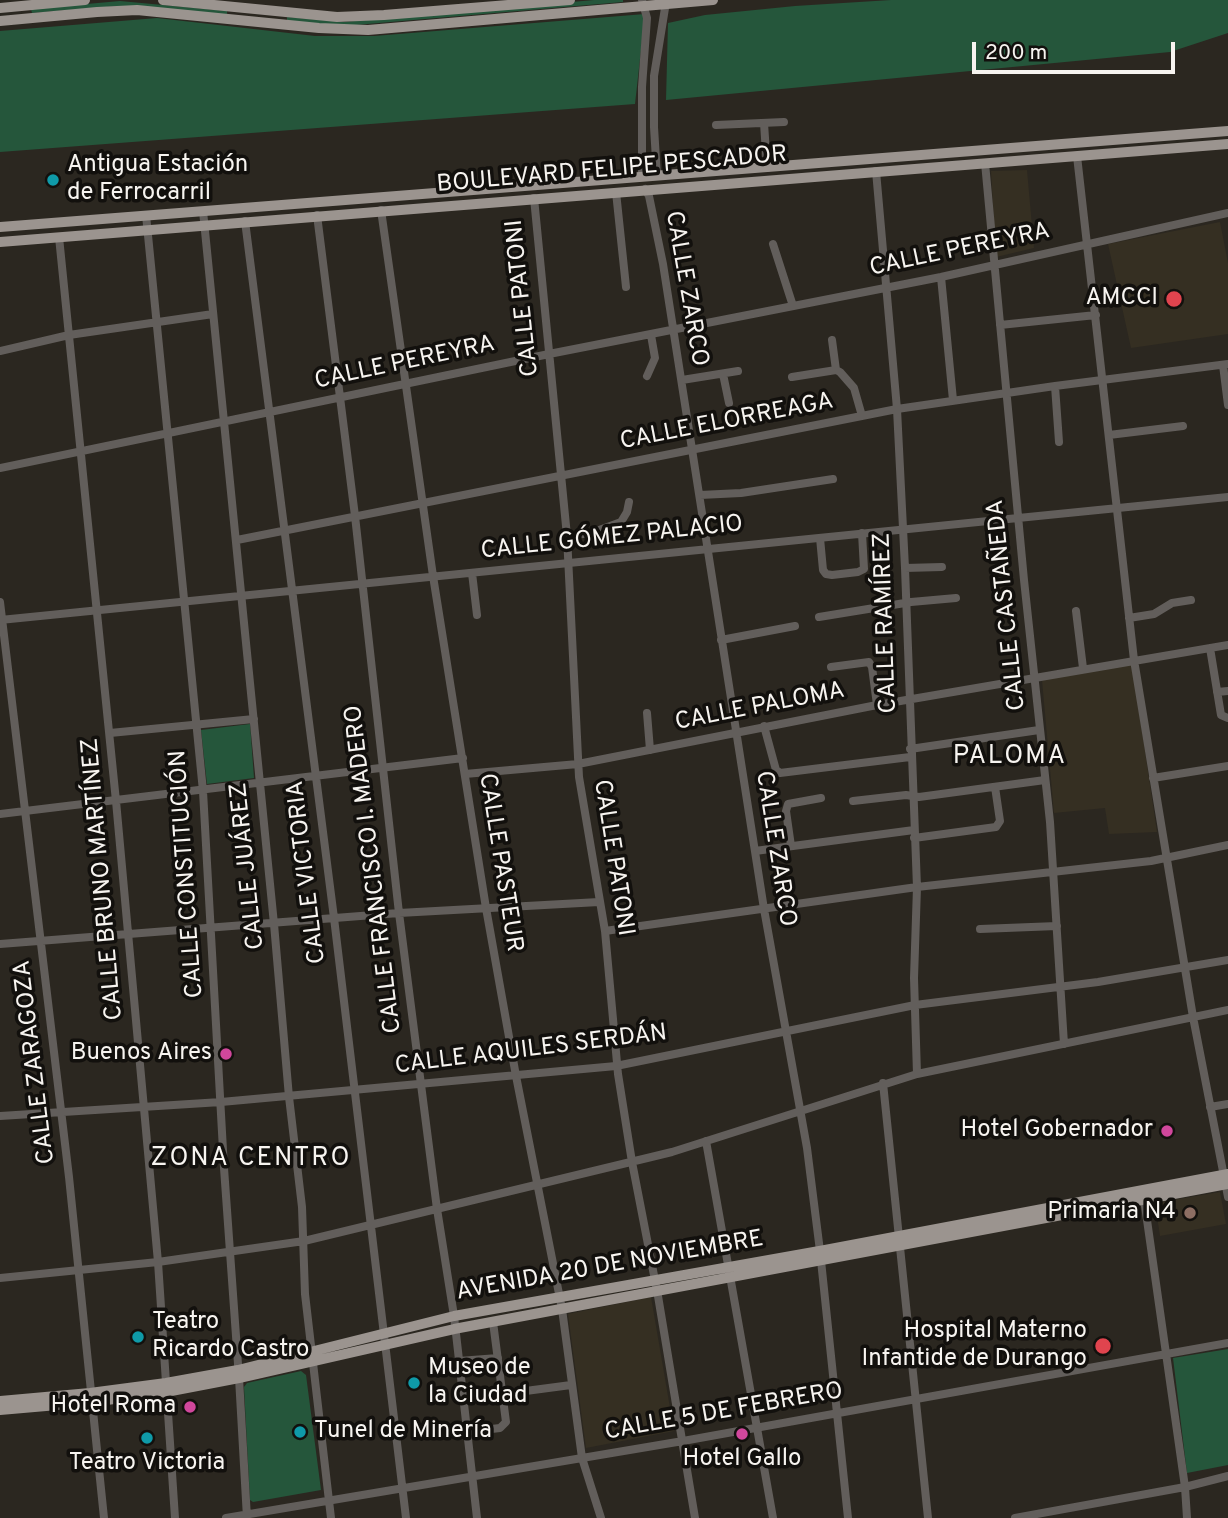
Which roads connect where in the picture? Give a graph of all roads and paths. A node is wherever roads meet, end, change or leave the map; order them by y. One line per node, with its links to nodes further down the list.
1 (85, 0): 7 (main road)
2 (163, 0): 8 (main road)
3 (570, 0): 8 (main road)
4 (713, 0): 5 (main road)
5 (666, 2): 6 (main road); 21 (street)
6 (644, 3): 10 (main road); 22 (street)
7 (0, 8)
8 (256, 10): 10 (main road)
9 (0, 21): 10 (main road)
10 (254, 22)
11 (784, 122): 12 (street)
12 (764, 123): 13 (street); 19 (street)
13 (716, 125)
14 (1228, 131): 17 (main road, BOULEVARD FELIPE PESCADOR)
15 (1228, 144): 16 (main road, BOULEVARD FELIPE PESCADOR)
16 (1077, 156): 18 (main road, BOULEVARD FELIPE PESCADOR); 42 (street)
17 (883, 158): 19 (main road, BOULEVARD FELIPE PESCADOR); 20 (main road)
18 (985, 163): 20 (main road, BOULEVARD FELIPE PESCADOR); 44 (street, CALLE CASTAÑEDA)
19 (767, 168): 21 (main road, BOULEVARD FELIPE PESCADOR)
20 (876, 171): 25 (main road, BOULEVARD FELIPE PESCADOR); 47 (street, CALLE RAMÍREZ)
21 (657, 176): 22 (main road, BOULEVARD FELIPE PESCADOR)
22 (642, 177): 23 (main road, BOULEVARD FELIPE PESCADOR); 25 (main road)
23 (570, 182): 24 (main road, BOULEVARD FELIPE PESCADOR); 27 (main road)
24 (544, 184): 28 (main road); 29 (main road, BOULEVARD FELIPE PESCADOR)
25 (645, 189): 26 (main road, BOULEVARD FELIPE PESCADOR); 53 (street, CALLE ZARCO)
26 (616, 192): 27 (main road, BOULEVARD FELIPE PESCADOR); 46 (street)
27 (582, 194): 28 (main road, BOULEVARD FELIPE PESCADOR)
28 (534, 198): 30 (main road, BOULEVARD FELIPE PESCADOR); 58 (street, CALLE PATONI)
29 (351, 199): 31 (main road, BOULEVARD FELIPE PESCADOR); 34 (main road)
30 (381, 210): 34 (main road, BOULEVARD FELIPE PESCADOR); 67 (street, CALLE PASTEUR)
31 (203, 211): 33 (main road, BOULEVARD FELIPE PESCADOR); 37 (street, CALLE JUÁREZ)
32 (1228, 213): 42 (street, CALLE PEREYRA)
33 (146, 215): 35 (main road, BOULEVARD FELIPE PESCADOR); 39 (street, CALLE CONSTITUCIÓN)
34 (317, 215): 36 (main road, BOULEVARD FELIPE PESCADOR); 70 (street, CALLE FRANCISCO I. MADERO)
35 (76, 221): 38 (main road, BOULEVARD FELIPE PESCADOR); 40 (main road)
36 (245, 221): 37 (main road, BOULEVARD FELIPE PESCADOR); 75 (street, CALLE VICTORIA)
37 (205, 226): 39 (main road, BOULEVARD FELIPE PESCADOR); 49 (street, CALLE JUÁREZ)
38 (0, 227)
39 (146, 230): 40 (main road, BOULEVARD FELIPE PESCADOR); 51 (street, CALLE CONSTITUCIÓN)
40 (59, 237): 41 (main road, BOULEVARD FELIPE PESCADOR); 54 (street, CALLE BRUNO MARTÍNEZ)
41 (0, 242)
42 (1087, 243): 44 (street, CALLE PEREYRA); 50 (street)
43 (773, 244): 48 (street)
44 (994, 264): 45 (street, CALLE PEREYRA); 52 (street, CALLE CASTAÑEDA)
45 (941, 277): 47 (street, CALLE PEREYRA); 71 (street)
46 (626, 287)
47 (887, 288): 48 (street, CALLE PEREYRA); 74 (street, CALLE RAMÍREZ)
48 (793, 306): 53 (street, CALLE PEREYRA)
49 (213, 314): 51 (street); 77 (street, CALLE JUÁREZ)
50 (1096, 315): 52 (street); 66 (street)
51 (156, 321): 54 (street); 79 (street, CALLE CONSTITUCIÓN)
52 (1000, 325): 69 (street, CALLE CASTAÑEDA)
53 (674, 330): 55 (street, CALLE PEREYRA); 65 (street, CALLE ZARCO)
54 (69, 335): 57 (street); 82 (street, CALLE BRUNO MARTÍNEZ)
55 (651, 335): 58 (street, CALLE PEREYRA); 63 (street)
56 (832, 340): 60 (street)
57 (0, 351)
58 (548, 354): 67 (street, CALLE PEREYRA); 85 (street, CALLE PATONI)
59 (1226, 365): 66 (street, CALLE ELORREAGA); 73 (street)
60 (835, 370): 64 (street); 76 (street)
61 (738, 371): 62 (street)
62 (723, 374): 65 (street); 72 (street)
63 (646, 376)
64 (792, 377)
65 (682, 380): 83 (street, CALLE ZARCO)
66 (1103, 380): 68 (street, CALLE ELORREAGA); 80 (street)
67 (405, 384): 70 (street, CALLE PEREYRA); 90 (street, CALLE PASTEUR)
68 (1055, 386): 69 (street, CALLE ELORREAGA); 81 (street)
69 (1006, 393): 71 (street, CALLE ELORREAGA); 93 (street, CALLE CASTAÑEDA)
70 (341, 397): 75 (street, CALLE PEREYRA); 92 (street, CALLE FRANCISCO I. MADERO)
71 (953, 400): 74 (street, CALLE ELORREAGA)
72 (729, 402)
73 (1228, 405)
74 (897, 409): 76 (street, CALLE ELORREAGA); 94 (street, CALLE RAMÍREZ)
75 (269, 412): 77 (street, CALLE PEREYRA); 95 (street, CALLE VICTORIA)
76 (862, 416): 83 (street, CALLE ELORREAGA)
77 (223, 421): 79 (street, CALLE PEREYRA); 99 (street, CALLE JUÁREZ)
78 (1183, 426): 80 (street)
79 (168, 432): 82 (street, CALLE PEREYRA); 112 (street, CALLE CONSTITUCIÓN)
80 (1109, 435): 91 (street)
81 (1059, 442)
82 (80, 450): 84 (street, CALLE PEREYRA); 114 (street, CALLE BRUNO MARTÍNEZ)
83 (693, 450): 85 (street, CALLE ELORREAGA); 87 (street, CALLE ZARCO)
84 (0, 467)
85 (561, 474): 90 (street, CALLE ELORREAGA); 97 (street, CALLE PATONI)
86 (833, 479): 87 (street)
87 (700, 495): 100 (street, CALLE ZARCO)
88 (1228, 497): 91 (street, CALLE GÓMEZ PALACIO)
89 (629, 502): 97 (street)
90 (422, 503): 92 (street, CALLE ELORREAGA); 105 (street, CALLE PASTEUR)
91 (1117, 508): 93 (street, CALLE GÓMEZ PALACIO); 118 (street)
92 (355, 516): 95 (street, CALLE ELORREAGA); 106 (street, CALLE FRANCISCO I. MADERO)
93 (1019, 518): 94 (street, CALLE GÓMEZ PALACIO); 127 (street, CALLE CASTAÑEDA)
94 (903, 529): 96 (street, CALLE GÓMEZ PALACIO); 103 (street, CALLE RAMÍREZ)
95 (285, 531): 99 (street, CALLE ELORREAGA); 107 (street, CALLE VICTORIA)
96 (862, 533): 98 (street, CALLE GÓMEZ PALACIO); 98 (street)
97 (567, 536): 101 (street, CALLE PATONI)
98 (820, 538): 100 (street, CALLE GÓMEZ PALACIO)
99 (237, 540): 108 (street, CALLE JUÁREZ)
100 (708, 549): 101 (street, CALLE GÓMEZ PALACIO); 121 (street, CALLE ZARCO)
101 (569, 563): 104 (street, CALLE GÓMEZ PALACIO); 145 (street, CALLE PATONI)
102 (942, 567): 103 (street)
103 (905, 568): 113 (street, CALLE RAMÍREZ)
104 (472, 573): 105 (street, CALLE GÓMEZ PALACIO); 116 (street)
105 (433, 576): 106 (street, CALLE GÓMEZ PALACIO); 144 (street, CALLE PASTEUR)
106 (362, 585): 107 (street, CALLE GÓMEZ PALACIO); 147 (street, CALLE FRANCISCO I. MADERO)
107 (293, 592): 108 (street, CALLE GÓMEZ PALACIO); 149 (street, CALLE VICTORIA)
108 (242, 597): 112 (street, CALLE GÓMEZ PALACIO); 135 (street, CALLE JUÁREZ)
109 (956, 598): 113 (street)
110 (1191, 600): 118 (street)
111 (0, 602): 119 (street, CALLE ZARAGOZA)
112 (185, 603): 114 (street, CALLE GÓMEZ PALACIO); 137 (street, CALLE CONSTITUCIÓN)
113 (906, 603): 117 (street); 130 (street, CALLE RAMÍREZ)
114 (97, 611): 119 (street, CALLE GÓMEZ PALACIO); 141 (street, CALLE BRUNO MARTÍNEZ)
115 (1076, 611): 126 (street)
116 (477, 615)
117 (819, 617)
118 (1129, 618): 124 (street)
119 (1, 620): 132 (street, CALLE ZARAGOZA)
120 (794, 626): 121 (street)
121 (721, 640): 140 (street, CALLE ZARCO)
122 (1228, 645): 123 (street, CALLE PALOMA)
123 (1210, 648): 124 (street, CALLE PALOMA); 129 (street)
124 (1134, 660): 126 (street, CALLE PALOMA); 150 (street)
125 (831, 667): 131 (street)
126 (1083, 668): 127 (street, CALLE PALOMA)
127 (1034, 677): 130 (street, CALLE PALOMA); 139 (street, CALLE CASTAÑEDA)
128 (1228, 691): 129 (street)
129 (1217, 692): 136 (street)
130 (908, 699): 131 (street, CALLE PALOMA); 143 (street, CALLE RAMÍREZ)
131 (877, 705): 138 (street, CALLE PALOMA)
132 (12, 712): 133 (street); 159 (street, CALLE ZARAGOZA)
133 (0, 713)
134 (647, 713): 142 (street)
135 (254, 719): 137 (street); 152 (street, CALLE JUÁREZ)
136 (1228, 719)
137 (197, 725): 141 (street); 154 (street, CALLE CONSTITUCIÓN)
138 (764, 728): 140 (street, CALLE PALOMA); 143 (street)
139 (1040, 730): 143 (street); 151 (street, CALLE CASTAÑEDA)
140 (736, 732): 142 (street, CALLE PALOMA); 164 (street, CALLE ZARCO)
141 (110, 733): 157 (street, CALLE BRUNO MARTÍNEZ)
142 (650, 750): 145 (street, CALLE PALOMA)
143 (910, 753): 155 (street, CALLE RAMÍREZ)
144 (463, 758): 147 (street); 148 (street, CALLE PASTEUR)
145 (578, 764): 148 (street, CALLE PALOMA); 168 (street, CALLE PATONI)
146 (1228, 766): 150 (street)
147 (382, 768): 149 (street); 171 (street, CALLE FRANCISCO I. MADERO)
148 (465, 774): 169 (street, CALLE PASTEUR)
149 (316, 777): 152 (street); 172 (street, CALLE VICTORIA)
150 (1153, 778): 165 (street)
151 (1045, 780): 153 (street); 166 (street, CALLE CASTAÑEDA)
152 (259, 784): 154 (street); 173 (street, CALLE JUÁREZ)
153 (995, 787): 155 (street); 161 (street)
154 (203, 791): 157 (street); 175 (street, CALLE CONSTITUCIÓN)
155 (912, 796): 158 (street); 161 (street, CALLE RAMÍREZ)
156 (821, 798): 163 (street)
157 (116, 801): 159 (street); 178 (street, CALLE BRUNO MARTÍNEZ)
158 (853, 801)
159 (24, 812): 160 (street); 179 (street, CALLE ZARAGOZA)
160 (0, 814)
161 (914, 834): 163 (street); 167 (street, CALLE RAMÍREZ)
162 (1228, 845): 165 (street)
163 (791, 846): 164 (street)
164 (755, 851): 170 (street, CALLE ZARCO)
165 (1166, 858): 166 (street); 182 (street)
166 (1054, 871): 167 (street); 174 (street, CALLE CASTAÑEDA)
167 (916, 887): 170 (street); 184 (street, CALLE RAMÍREZ)
168 (599, 902): 169 (street); 177 (street, CALLE PATONI)
169 (486, 908): 171 (street); 191 (street, CALLE PASTEUR)
170 (764, 909): 177 (street); 187 (street, CALLE ZARCO)
171 (398, 913): 172 (street); 193 (street, CALLE FRANCISCO I. MADERO)
172 (334, 918): 173 (street); 194 (street, CALLE VICTORIA)
173 (274, 924): 175 (street); 195 (street, CALLE JUÁREZ)
174 (1057, 926): 176 (street); 183 (street, CALLE CASTAÑEDA)
175 (211, 928): 178 (street); 196 (street, CALLE CONSTITUCIÓN)
176 (980, 929)
177 (605, 931): 189 (street, CALLE PATONI)
178 (128, 934): 179 (street); 198 (street, CALLE BRUNO MARTÍNEZ)
179 (41, 941): 180 (street); 201 (street, CALLE ZARAGOZA)
180 (0, 944)
181 (1228, 960): 182 (street, CALLE AQUILES SERDÁN)
182 (1185, 968): 183 (street, CALLE AQUILES SERDÁN); 186 (street)
183 (1061, 987): 184 (street, CALLE AQUILES SERDÁN); 188 (street, CALLE CASTAÑEDA)
184 (915, 1005): 187 (street, CALLE AQUILES SERDÁN); 190 (street, CALLE RAMÍREZ)
185 (1228, 1010): 186 (street)
186 (1193, 1017): 188 (street); 199 (street)
187 (784, 1031): 189 (street, CALLE AQUILES SERDÁN); 200 (street, CALLE ZARCO)
188 (1064, 1044): 190 (street)
189 (617, 1066): 191 (street, CALLE AQUILES SERDÁN); 204 (street, CALLE PATONI)
190 (917, 1074): 192 (street)
191 (516, 1076): 193 (street, CALLE AQUILES SERDÁN); 206 (street, CALLE PASTEUR)
192 (884, 1083): 200 (street); 211 (street)
193 (420, 1084): 194 (street, CALLE AQUILES SERDÁN); 209 (street, CALLE FRANCISCO I. MADERO)
194 (353, 1091): 195 (street, CALLE AQUILES SERDÁN); 210 (street, CALLE VICTORIA)
195 (289, 1097): 196 (street, CALLE AQUILES SERDÁN); 212 (street, CALLE JUÁREZ)
196 (221, 1102): 198 (street, CALLE AQUILES SERDÁN); 213 (street, CALLE CONSTITUCIÓN)
197 (1228, 1104): 199 (street)
198 (143, 1106): 201 (street, CALLE AQUILES SERDÁN); 215 (street, CALLE BRUNO MARTÍNEZ)
199 (1210, 1107): 205 (street)
200 (800, 1111): 203 (street); 214 (street, CALLE ZARCO)
201 (61, 1112): 202 (street, CALLE AQUILES SERDÁN); 216 (street, CALLE ZARAGOZA)
202 (0, 1116)
203 (706, 1141): 204 (street); 217 (street)
204 (632, 1162): 206 (street); 219 (street, CALLE PATONI)
205 (1226, 1180): 207 (street); 208 (main road, AVENIDA 20 DE NOVIEMBRE); 211 (main road, AVENIDA 20 DE NOVIEMBRE)
206 (537, 1185): 209 (street); 220 (street, CALLE PASTEUR)
207 (1228, 1197)
208 (1144, 1199): 211 (main road, AVENIDA 20 DE NOVIEMBRE); 226 (street)
209 (437, 1209): 210 (street); 221 (street, CALLE FRANCISCO I. MADERO)
210 (371, 1224): 212 (street); 224 (street, CALLE VICTORIA)
211 (900, 1240): 214 (main road, AVENIDA 20 DE NOVIEMBRE); 235 (street)
212 (304, 1241): 213 (street); 227 (street, CALLE JUÁREZ)
213 (231, 1252): 215 (street); 230 (street, CALLE CONSTITUCIÓN)
214 (821, 1255): 217 (main road, AVENIDA 20 DE NOVIEMBRE); 238 (street, CALLE ZARCO)
215 (158, 1262): 216 (street); 232 (street, CALLE BRUNO MARTÍNEZ)
216 (79, 1271): 218 (street); 234 (street, CALLE ZARAGOZA)
217 (729, 1272): 219 (main road, AVENIDA 20 DE NOVIEMBRE); 239 (street)
218 (0, 1278)
219 (656, 1285): 220 (main road, AVENIDA 20 DE NOVIEMBRE); 241 (street, CALLE PATONI)
220 (561, 1303): 221 (main road, AVENIDA 20 DE NOVIEMBRE); 222 (main road, AVENIDA 20 DE NOVIEMBRE); 231 (street, CALLE PASTEUR)
221 (454, 1316): 223 (street, CALLE FRANCISCO I. MADERO); 224 (main road, AVENIDA 20 DE NOVIEMBRE)
222 (494, 1322): 223 (main road, AVENIDA 20 DE NOVIEMBRE); 228 (street)
223 (454, 1329): 224 (main road, AVENIDA 20 DE NOVIEMBRE); 229 (street, CALLE FRANCISCO I. MADERO)
224 (384, 1338): 227 (main road, AVENIDA 20 DE NOVIEMBRE); 246 (street, CALLE VICTORIA)
225 (1228, 1343): 226 (street, CALLE 5 DE FEBRERO)
226 (1166, 1353): 235 (street, CALLE 5 DE FEBRERO); 245 (street)
227 (312, 1356): 230 (main road, AVENIDA 20 DE NOVIEMBRE); 247 (street, CALLE JUÁREZ)
228 (498, 1358): 229 (street); 233 (street)
229 (458, 1361): 240 (street, CALLE FRANCISCO I. MADERO)
230 (239, 1374): 232 (main road, AVENIDA 20 DE NOVIEMBRE); 249 (street, CALLE CONSTITUCIÓN)
231 (571, 1385): 233 (street); 242 (street, CALLE PASTEUR)
232 (166, 1388): 234 (main road, AVENIDA 20 DE NOVIEMBRE); 251 (street, CALLE BRUNO MARTÍNEZ)
233 (503, 1394): 240 (street)
234 (91, 1398): 236 (main road, AVENIDA 20 DE NOVIEMBRE); 237 (main road, AVENIDA 20 DE NOVIEMBRE); 250 (street, CALLE ZARAGOZA)
235 (918, 1398): 238 (street, CALLE 5 DE FEBRERO); 260 (street)
236 (0, 1401)
237 (0, 1410)
238 (837, 1412): 239 (street, CALLE 5 DE FEBRERO); 259 (street, CALLE ZARCO)
239 (756, 1427): 241 (street, CALLE 5 DE FEBRERO); 258 (street)
240 (466, 1432): 243 (street, CALLE FRANCISCO I. MADERO)
241 (683, 1441): 242 (street, CALLE 5 DE FEBRERO); 257 (street, CALLE PATONI)
242 (582, 1458): 243 (street, CALLE 5 DE FEBRERO); 256 (street, CALLE PASTEUR)
243 (472, 1476): 246 (street, CALLE 5 DE FEBRERO); 255 (street, CALLE FRANCISCO I. MADERO)
244 (1228, 1476): 245 (street)
245 (1185, 1487): 248 (street); 262 (street)
246 (402, 1488): 247 (street, CALLE 5 DE FEBRERO); 254 (street, CALLE VICTORIA)
247 (328, 1499): 249 (street, CALLE 5 DE FEBRERO); 253 (street, CALLE JUÁREZ)
248 (1063, 1514): 261 (street)
249 (246, 1516): 252 (street, CALLE 5 DE FEBRERO)
250 (104, 1518)
251 (175, 1518)
252 (226, 1518)
253 (331, 1518)
254 (406, 1518)
255 (477, 1518)
256 (601, 1518)
257 (695, 1518)
258 (773, 1518)
259 (848, 1518)
260 (928, 1518)
261 (1015, 1518)
262 (1187, 1518)

